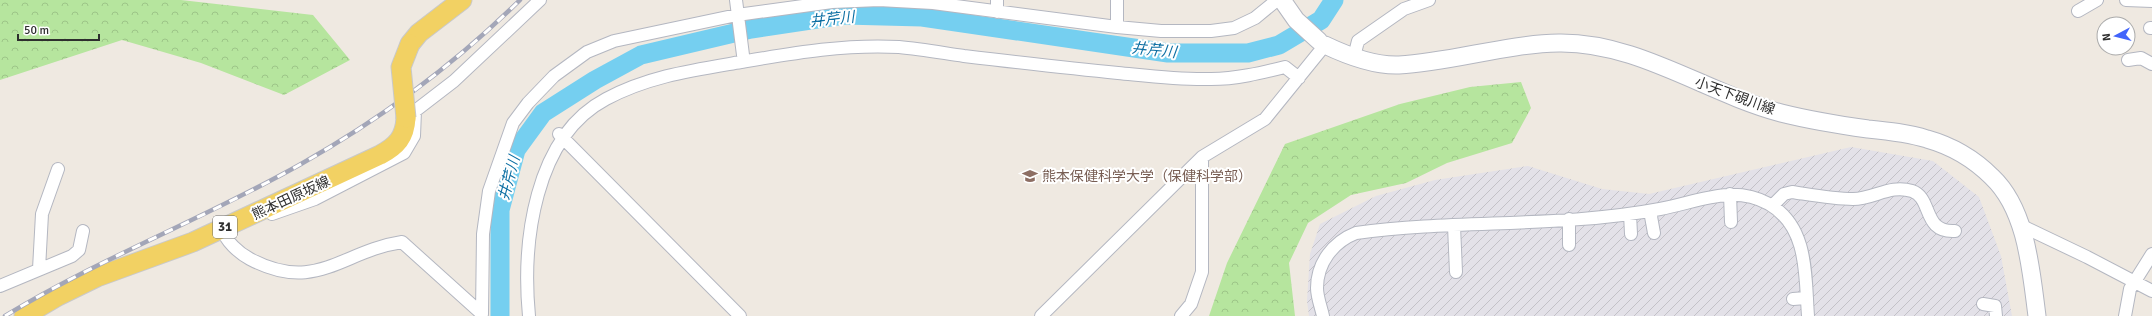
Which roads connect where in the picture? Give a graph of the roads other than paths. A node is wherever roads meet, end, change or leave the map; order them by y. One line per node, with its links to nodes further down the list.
1 (462, 0): 34 (main road, 熊本田原坂線 / 31, bridge)
2 (540, 0): 34 (street)
3 (736, 0): 13 (street)
4 (997, 0): 12 (street)
5 (1117, 0): 14 (street)
6 (1429, 0): 17 (street)
7 (2097, 0): 11 (street)
8 (2126, 0): 10 (street)
9 (1281, 1): 14 (street); 15 (main road, 小天下硯川線)
10 (2152, 1)
11 (2078, 11)
12 (997, 12): 13 (street); 14 (street)
13 (737, 18): 16 (street); 47 (street)
14 (1117, 28)
15 (1319, 40): 17 (main road, 小天下硯川線); 20 (street)
16 (743, 54)
17 (1354, 57): 31 (main road, 小天下硯川線)
18 (2128, 60): 19 (street)
19 (2152, 64)
20 (1299, 78): 21 (street); 22 (street)
21 (561, 135): 49 (street); 50 (street)
22 (1202, 157): 51 (street); 52 (street)
23 (58, 168): 39 (street)
24 (1730, 194): 25 (street); 26 (street); 29 (street)
25 (1772, 206): 33 (street); 44 (street)
26 (1650, 211): 27 (street); 35 (street)
27 (1630, 214): 28 (street); 36 (street)
28 (1569, 219): 30 (street); 37 (street)
29 (1731, 222)
30 (1454, 226): 40 (street); 53 (street)
31 (2020, 226): 41 (street); 56 (main road, 小天下硯川線)
32 (83, 231): 39 (street)
33 (1955, 231)
34 (223, 232): 47 (street); 48 (main road, 熊本田原坂線 / 31)
35 (1654, 233)
36 (1631, 234)
37 (1569, 245)
38 (2152, 254): 41 (street)
39 (39, 269): 42 (street)
40 (1456, 272)
41 (2136, 281): 43 (street); 57 (street)
42 (0, 286)
43 (2152, 291)
44 (1806, 298): 45 (street); 54 (street)
45 (1793, 299)
46 (1983, 304): 55 (street)
47 (482, 315)
48 (24, 316)
49 (529, 316)
50 (740, 316)
51 (1041, 316)
52 (1181, 316)
53 (1323, 316)
54 (1808, 316)
55 (1996, 316)
56 (2037, 316)
57 (2125, 316)

